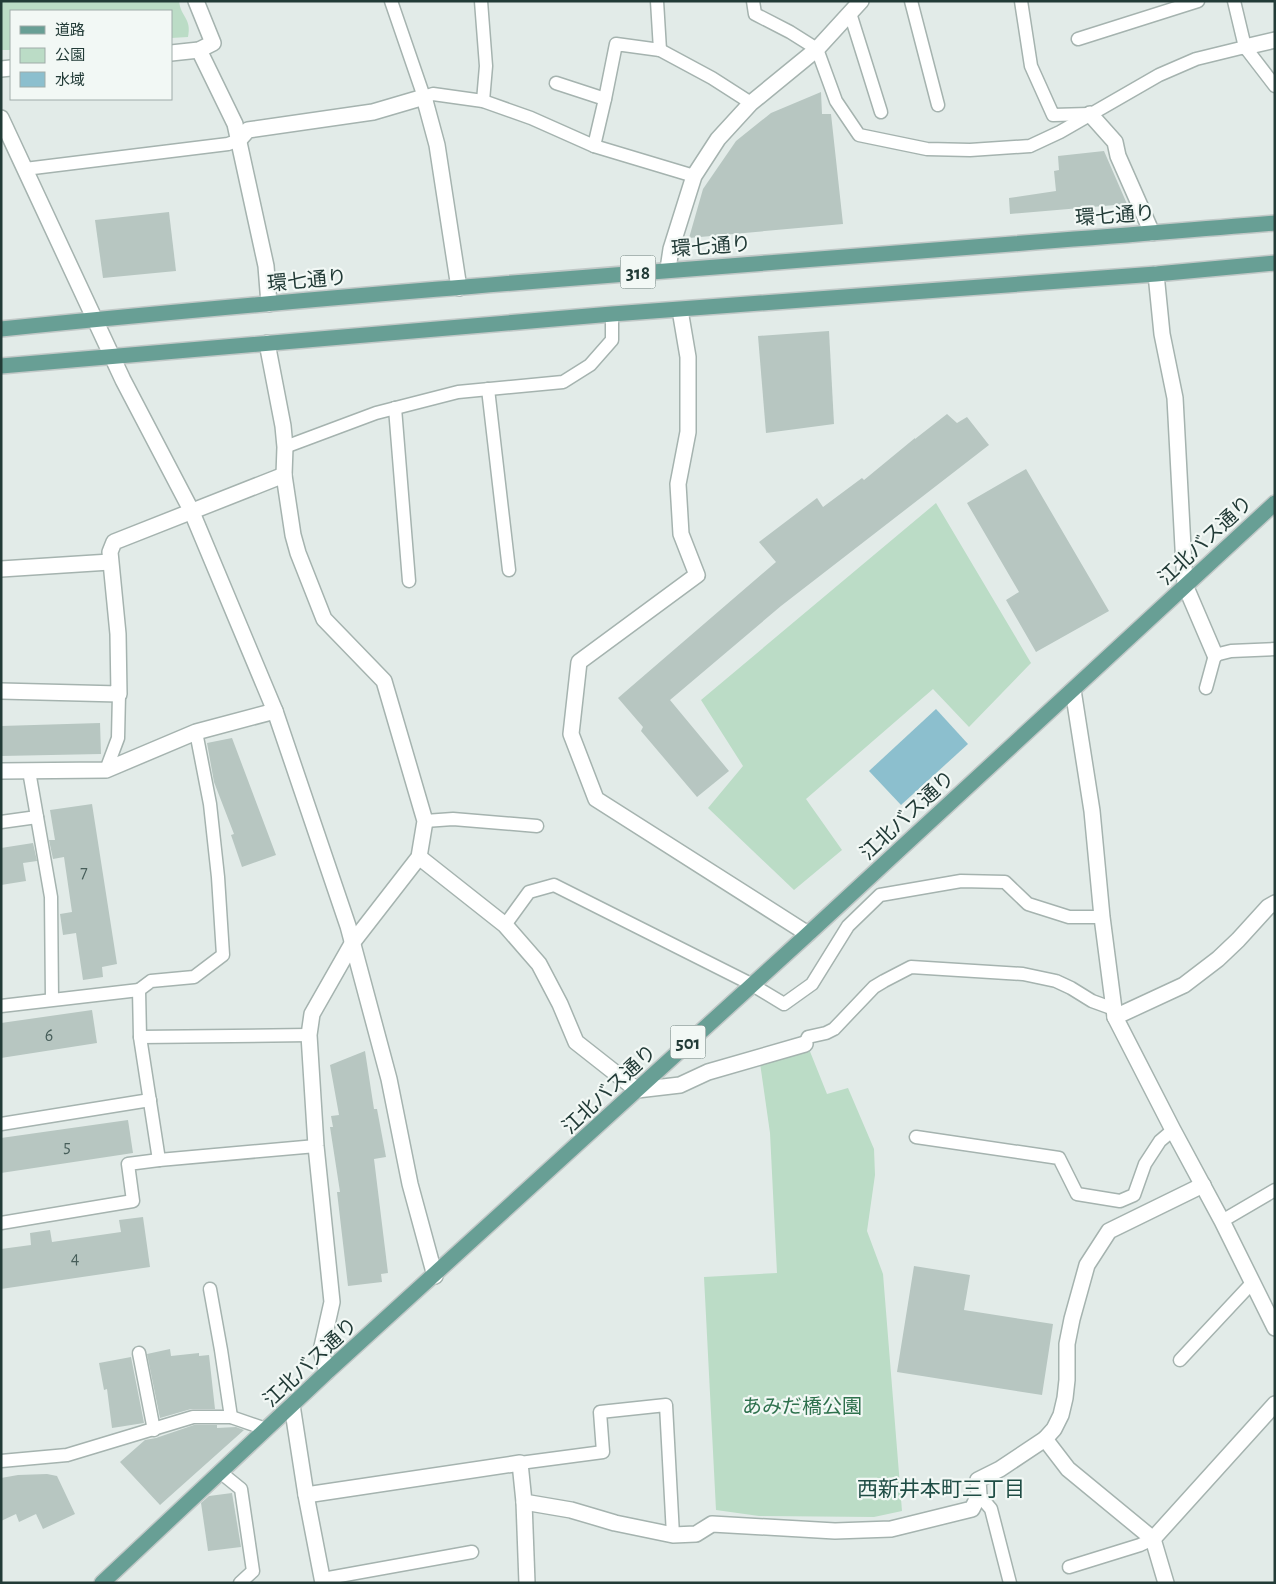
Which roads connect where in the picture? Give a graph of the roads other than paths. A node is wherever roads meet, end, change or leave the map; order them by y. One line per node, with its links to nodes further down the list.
1 (196, 1): 16 (street)
2 (391, 1): 21 (lane)
3 (481, 1): 23 (lane)
4 (658, 1): 17 (lane)
5 (753, 1): 15 (lane)
6 (861, 1): 11 (street)
7 (911, 1): 25 (lane)
8 (1020, 1): 27 (lane)
9 (1198, 1): 12 (lane)
10 (1234, 1): 14 (lane)
11 (850, 13): 15 (street); 26 (lane)
12 (1078, 40)
13 (1275, 40): 14 (street)
14 (1244, 47): 20 (lane); 27 (lane)
15 (818, 49): 24 (street); 27 (lane)
16 (199, 50): 18 (street); 29 (street)
17 (660, 50): 22 (lane); 24 (lane)
18 (172, 53)
19 (556, 83): 22 (lane)
20 (1275, 86)
21 (424, 97): 23 (lane); 29 (street); 38 (street)
22 (605, 99): 30 (lane)
23 (483, 101): 30 (lane)
24 (751, 103): 32 (street)
25 (938, 105)
26 (881, 112)
27 (1090, 114): 34 (street)
28 (1, 118): 31 (street)
29 (239, 140): 31 (lane); 39 (street)
30 (594, 146): 32 (lane)
31 (25, 169): 42 (street)
32 (694, 176): 36 (street)
33 (1275, 222): 34 (main road, 環七通り / 318)
34 (1152, 233): 36 (main road, 環七通り / 318)
35 (1275, 263): 37 (main road, 318)
36 (668, 270): 38 (main road, 環七通り / 318)
37 (1156, 274): 40 (main road, 318); 57 (street)
38 (459, 288): 39 (main road, 環七通り / 318)
39 (269, 304): 42 (main road, 環七通り / 318)
40 (680, 310): 41 (main road, 318); 77 (street)
41 (612, 314): 44 (main road, 318); 47 (lane)
42 (95, 320): 43 (main road, 環七通り / 318); 45 (street)
43 (1, 330)
44 (267, 343): 45 (main road, 318); 49 (street)
45 (112, 356): 46 (main road, 318); 52 (street)
46 (1, 366)
47 (488, 389): 48 (lane); 55 (lane)
48 (395, 408): 49 (lane); 56 (lane)
49 (285, 447): 50 (street)
50 (284, 475): 52 (street); 71 (street)
51 (1275, 503): 57 (main road, 江北バス通り / 501)
52 (191, 510): 53 (street); 64 (street)
53 (110, 562): 54 (street); 63 (street)
54 (1, 569)
55 (509, 570)
56 (409, 581)
57 (1185, 585): 59 (street); 61 (main road, 江北バス通り / 501)
58 (1275, 649): 59 (lane)
59 (1215, 655): 60 (lane)
60 (1206, 688)
61 (1073, 690): 75 (street); 77 (main road, 江北バス通り / 501)
62 (1, 692): 63 (street)
63 (120, 694): 66 (lane)
64 (275, 711): 65 (street); 78 (street)
65 (196, 732): 66 (street); 80 (lane)
66 (106, 770): 68 (street)
67 (1, 771): 68 (street)
68 (29, 771): 69 (lane)
69 (37, 817): 70 (lane); 81 (lane)
70 (1, 822)
71 (425, 822): 72 (lane); 73 (street)
72 (537, 826)
73 (419, 857): 76 (street); 78 (street)
74 (1275, 903): 83 (street)
75 (1102, 917): 79 (lane); 83 (street)
76 (506, 925): 79 (lane); 87 (street)
77 (808, 934): 79 (main road, 江北バス通り / 501)
78 (353, 942): 84 (street); 100 (street)
79 (751, 984): 87 (main road, 江北バス通り / 501)
80 (139, 990): 81 (lane); 85 (lane)
81 (52, 999): 82 (lane)
82 (1, 1006)
83 (1114, 1013): 86 (lane); 90 (street)
84 (309, 1035): 85 (lane); 92 (street)
85 (140, 1037): 88 (lane)
86 (805, 1044): 87 (street)
87 (637, 1090): 100 (main road, 江北バス通り / 501)
88 (150, 1100): 89 (lane); 93 (lane)
89 (1, 1124)
90 (1173, 1130): 94 (street); 96 (lane)
91 (916, 1137): 96 (lane)
92 (316, 1146): 93 (lane); 106 (street)
93 (159, 1160): 99 (lane)
94 (1203, 1184): 97 (street); 98 (street)
95 (1275, 1190): 98 (lane)
96 (1129, 1198): 97 (lane)
97 (1138, 1218): 112 (street)
98 (1222, 1221): 101 (street)
99 (1, 1223)
100 (435, 1276): 106 (main road, 江北バス通り / 501)
101 (1252, 1283): 103 (street); 105 (lane)
102 (210, 1289): 109 (lane)
103 (1275, 1328)
104 (139, 1353): 111 (lane)
105 (1180, 1360)
106 (328, 1372): 108 (main road, 江北バス通り / 501)
107 (1275, 1404): 120 (street)
108 (292, 1405): 110 (main road, 江北バス通り / 501); 116 (street)
109 (231, 1417): 110 (lane); 111 (lane)
110 (266, 1429): 115 (main road, 江北バス通り / 501)
111 (154, 1430): 113 (lane)
112 (1045, 1439): 117 (street); 120 (street)
113 (1, 1461)
114 (520, 1463): 116 (street); 118 (street); 119 (lane)
115 (220, 1472): 124 (main road, 江北バス通り / 501); 125 (lane)
116 (306, 1495): 123 (street)
117 (979, 1495): 119 (street); 127 (lane)
118 (524, 1502): 119 (street); 126 (street)
119 (673, 1534)
120 (1153, 1539): 122 (lane); 128 (street)
121 (472, 1552): 123 (lane)
122 (1070, 1567)
123 (323, 1581)
124 (102, 1583)
125 (240, 1583)
126 (527, 1583)
127 (1010, 1583)
128 (1166, 1583)

